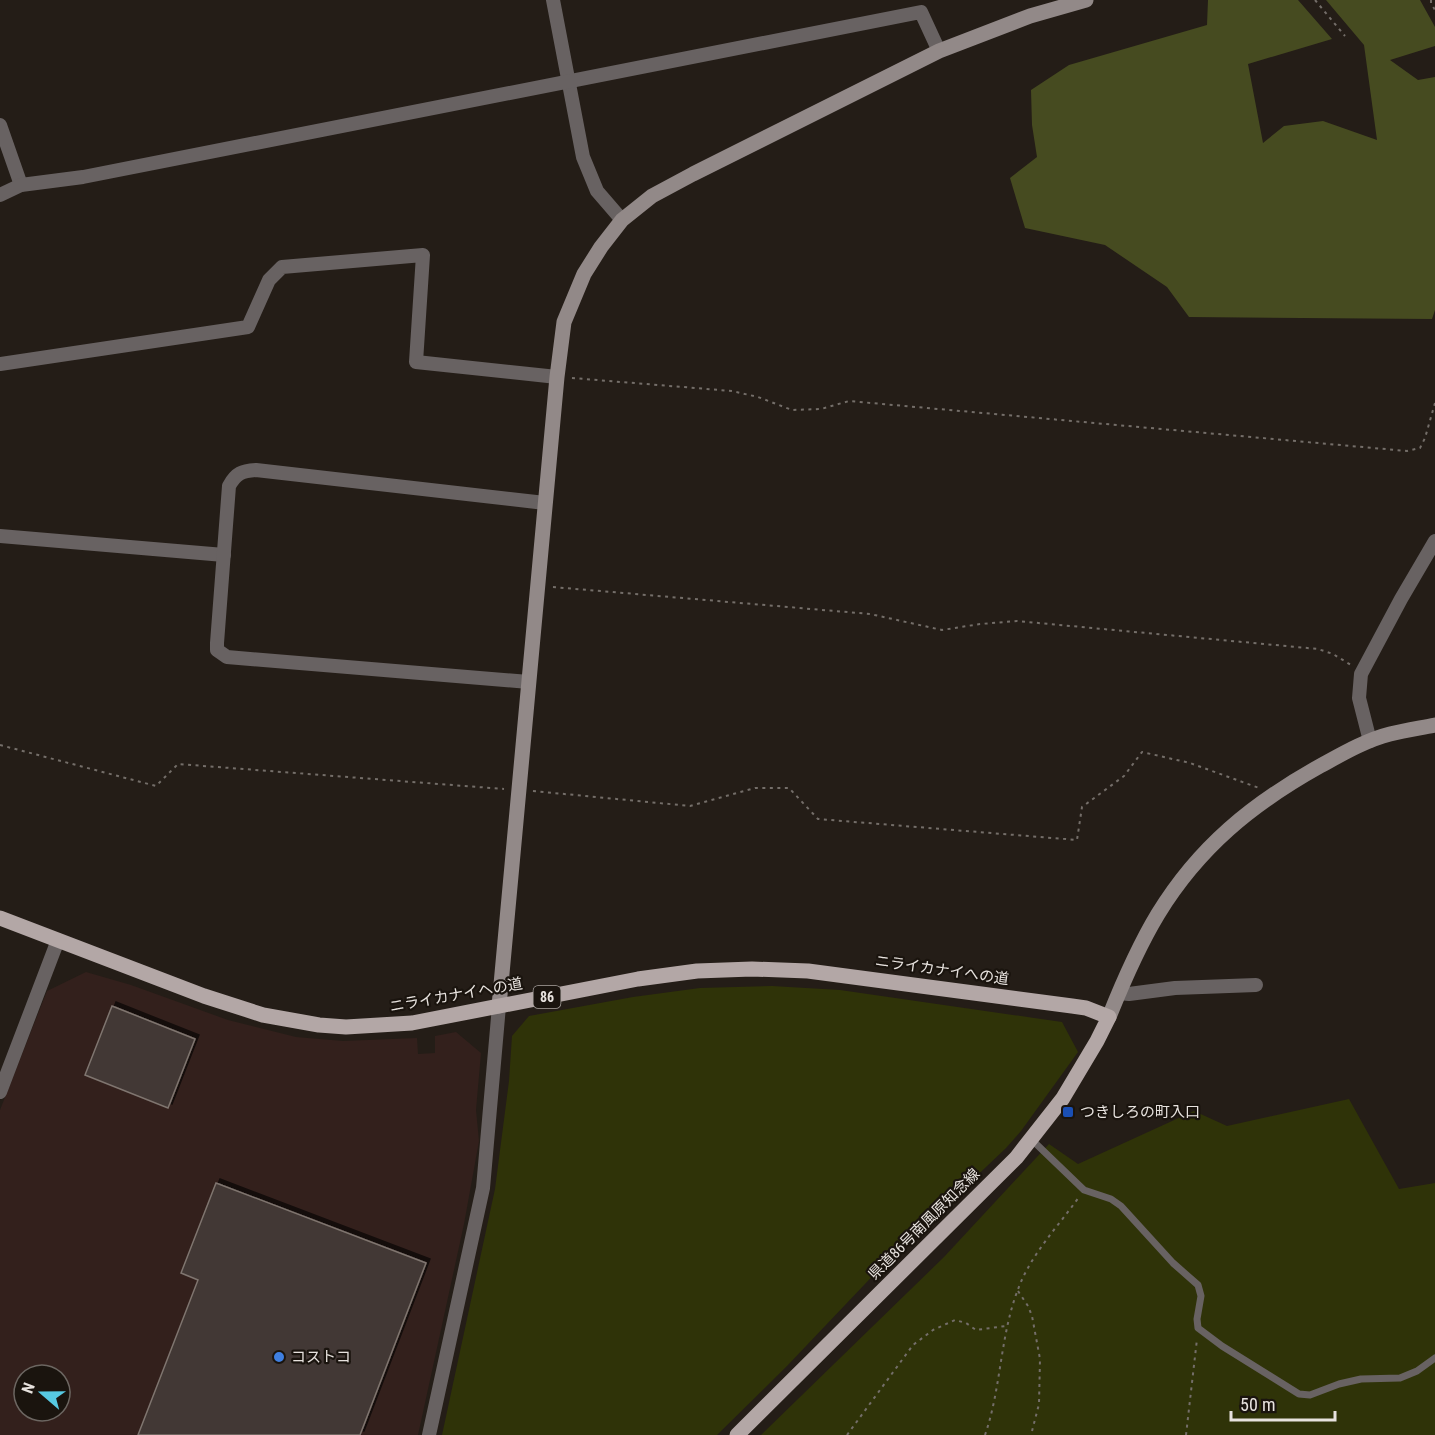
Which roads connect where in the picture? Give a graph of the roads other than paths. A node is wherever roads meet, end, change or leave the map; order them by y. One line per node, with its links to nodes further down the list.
1 (553, 0): 4 (street)
2 (1086, 0): 3 (street)
3 (939, 51): 4 (street); 8 (street)
4 (569, 83): 6 (street); 8 (street)
5 (0, 125): 6 (street)
6 (21, 185): 7 (street)
7 (0, 195)
8 (622, 220): 10 (street)
9 (0, 364): 10 (street)
10 (557, 377): 11 (street)
11 (545, 503): 14 (street); 15 (street)
12 (0, 536): 14 (street)
13 (1435, 543): 17 (street)
14 (224, 555): 15 (street)
15 (529, 682): 22 (street)
16 (1435, 725): 17 (street)
17 (1370, 741): 21 (street)
18 (0, 918): 19 (main road, ニライカナイへの道 / 86)
19 (58, 940): 22 (main road, ニライカナイへの道 / 86); 24 (street)
20 (1256, 985): 21 (street)
21 (1119, 993): 23 (street)
22 (499, 1006): 23 (main road, ニライカナイへの道 / 86); 27 (street)
23 (1109, 1017): 25 (main road, 県道86号南風原知念線)
24 (0, 1092)
25 (1031, 1139): 26 (lane); 28 (main road, 県道86号南風原知念線)
26 (1435, 1358)
27 (429, 1435)
28 (737, 1435)

